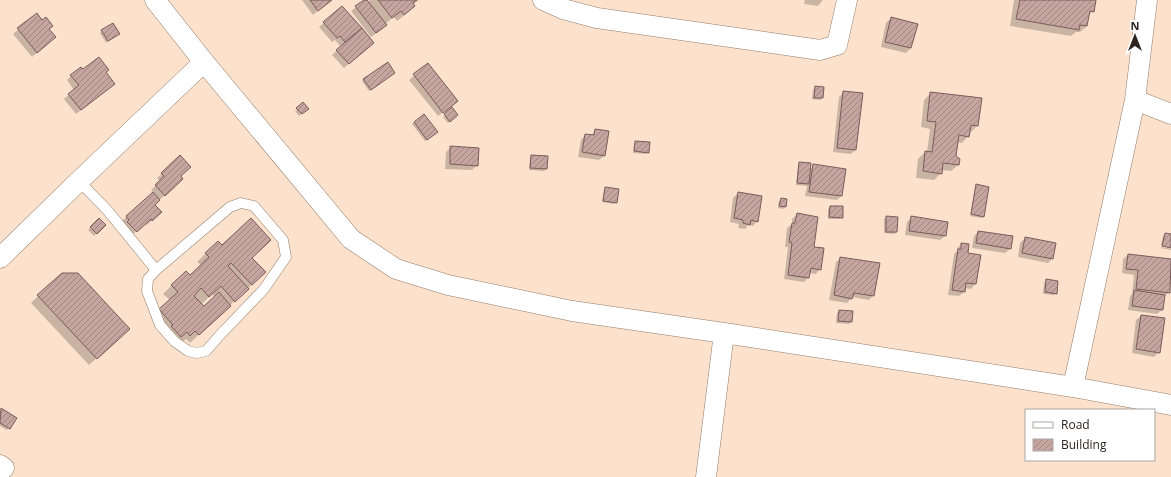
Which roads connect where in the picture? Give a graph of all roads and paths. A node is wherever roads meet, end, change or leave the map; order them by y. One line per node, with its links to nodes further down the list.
1 (155, 0): 5 (street)
2 (543, 0): 3 (street)
3 (847, 0)
4 (1147, 0): 6 (street)
5 (204, 62): 8 (street); 11 (street)
6 (1135, 100): 7 (street); 12 (street)
7 (1171, 114)
8 (79, 180): 9 (street); 10 (lane)
9 (0, 258)
10 (156, 270): 10 (lane)
11 (724, 333): 12 (street); 14 (street)
12 (1074, 387): 13 (street)
13 (1171, 406)
14 (706, 477)

